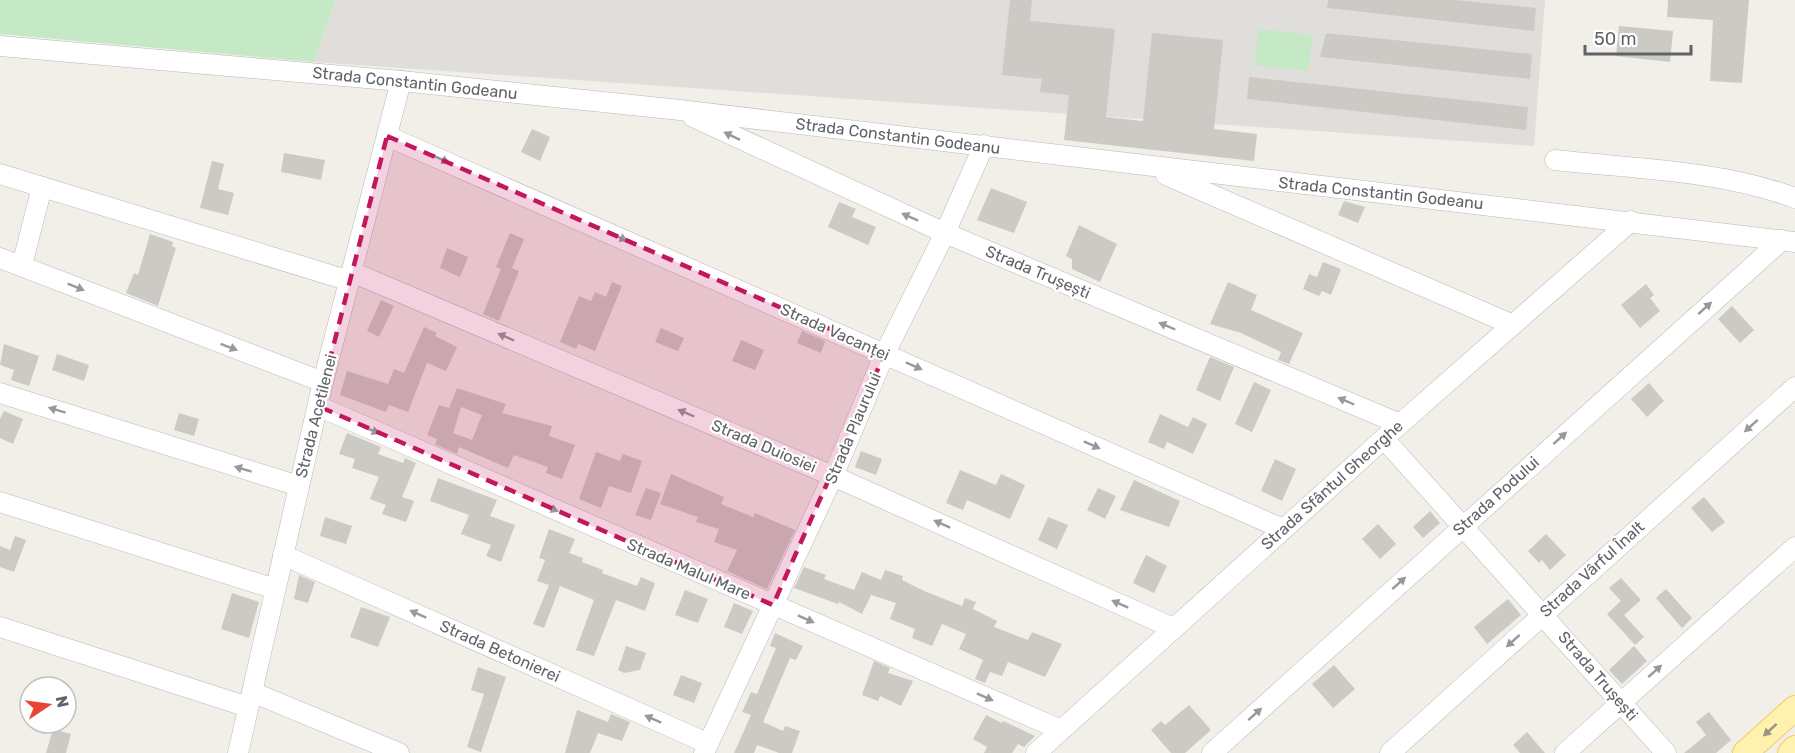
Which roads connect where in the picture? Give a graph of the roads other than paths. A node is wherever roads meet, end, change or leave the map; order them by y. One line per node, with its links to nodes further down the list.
1 (0, 46): 2 (street, Strada Constantin Godeanu)
2 (401, 81): 3 (street, Strada Constantin Godeanu); 4 (street, Strada Acetilenei)
3 (680, 110): 5 (street, Strada Constantin Godeanu); 12 (street, Strada Trușești, one-way to 3)
4 (387, 136): 16 (street, Strada Acetilenei); 18 (street, Strada Vacanței, one-way to 18)
5 (984, 145): 7 (street, Strada Constantin Godeanu); 12 (street, Strada Plaurului)
6 (1555, 160): 10 (street)
7 (1144, 167): 11 (street, Strada Constantin Godeanu); 17 (street)
8 (0, 174): 9 (street, Strada Duiosiei)
9 (42, 187): 15 (street); 16 (street, Strada Duiosiei)
10 (1795, 198)
11 (1631, 221): 13 (street, Strada Constantin Godeanu); 17 (street, Strada Sfântul Gheorghe)
12 (945, 233): 18 (street, Strada Plaurului); 23 (street, Strada Trușești, one-way to 12)
13 (1788, 241): 28 (street, Strada Podului, one-way to 13)
14 (0, 258): 15 (street)
15 (22, 265): 19 (street, one-way to 19)
16 (351, 276): 19 (street, Strada Acetilenei); 25 (street, Strada Duiosiei, one-way to 16)
17 (1513, 325): 23 (street, Strada Sfântul Gheorghe)
18 (885, 353): 25 (street, Strada Plaurului); 29 (street, Strada Vacanței, one-way to 29)
19 (323, 382): 22 (street, Strada Acetilenei)
20 (1795, 387): 34 (street, Strada Vârful Înalt, one-way to 34)
21 (0, 393): 26 (street, one-way to 21)
22 (318, 406): 26 (street, Strada Acetilenei); 33 (street, Strada Malul Mare, one-way to 33)
23 (1400, 424): 24 (street, Strada Sfântul Gheorghe)
24 (1385, 440): 28 (street, Strada Trușești); 29 (street, Strada Sfântul Gheorghe)
25 (833, 476): 33 (street, Strada Plaurului); 36 (street, Strada Duiosiei, one-way to 25)
26 (299, 486): 31 (street, Strada Acetilenei)
27 (0, 502): 32 (street)
28 (1463, 525): 34 (street, Strada Trușești); 46 (street, Strada Podului, one-way to 28)
29 (1283, 529): 36 (street, Strada Sfântul Gheorghe)
30 (1795, 547): 38 (street, one-way to 30)
31 (283, 555): 32 (street, Strada Acetilenei); 41 (street, Strada Betonierei, one-way to 31)
32 (275, 589): 37 (street, Strada Acetilenei)
33 (772, 605): 40 (street, Strada Malul Mare, one-way to 40); 41 (street, Strada Plaurului)
34 (1543, 613): 38 (street, Strada Trușești); 47 (street, Strada Vârful Înalt, one-way to 47)
35 (0, 627): 37 (street)
36 (1173, 628): 40 (street, Strada Sfântul Gheorghe)
37 (250, 700): 43 (street, Strada Acetilenei); 44 (street)
38 (1621, 702): 48 (street); 49 (street, Strada Trușești)
39 (1795, 708): 50 (main road, one-way to 50)
40 (1061, 730): 45 (street, Strada Sfântul Gheorghe)
41 (706, 748)
42 (1795, 748): 51 (main road)
43 (238, 753)
44 (399, 753)
45 (1036, 753)
46 (1212, 753)
47 (1390, 753)
48 (1565, 753)
49 (1666, 753)
50 (1745, 753)
51 (1790, 753)

